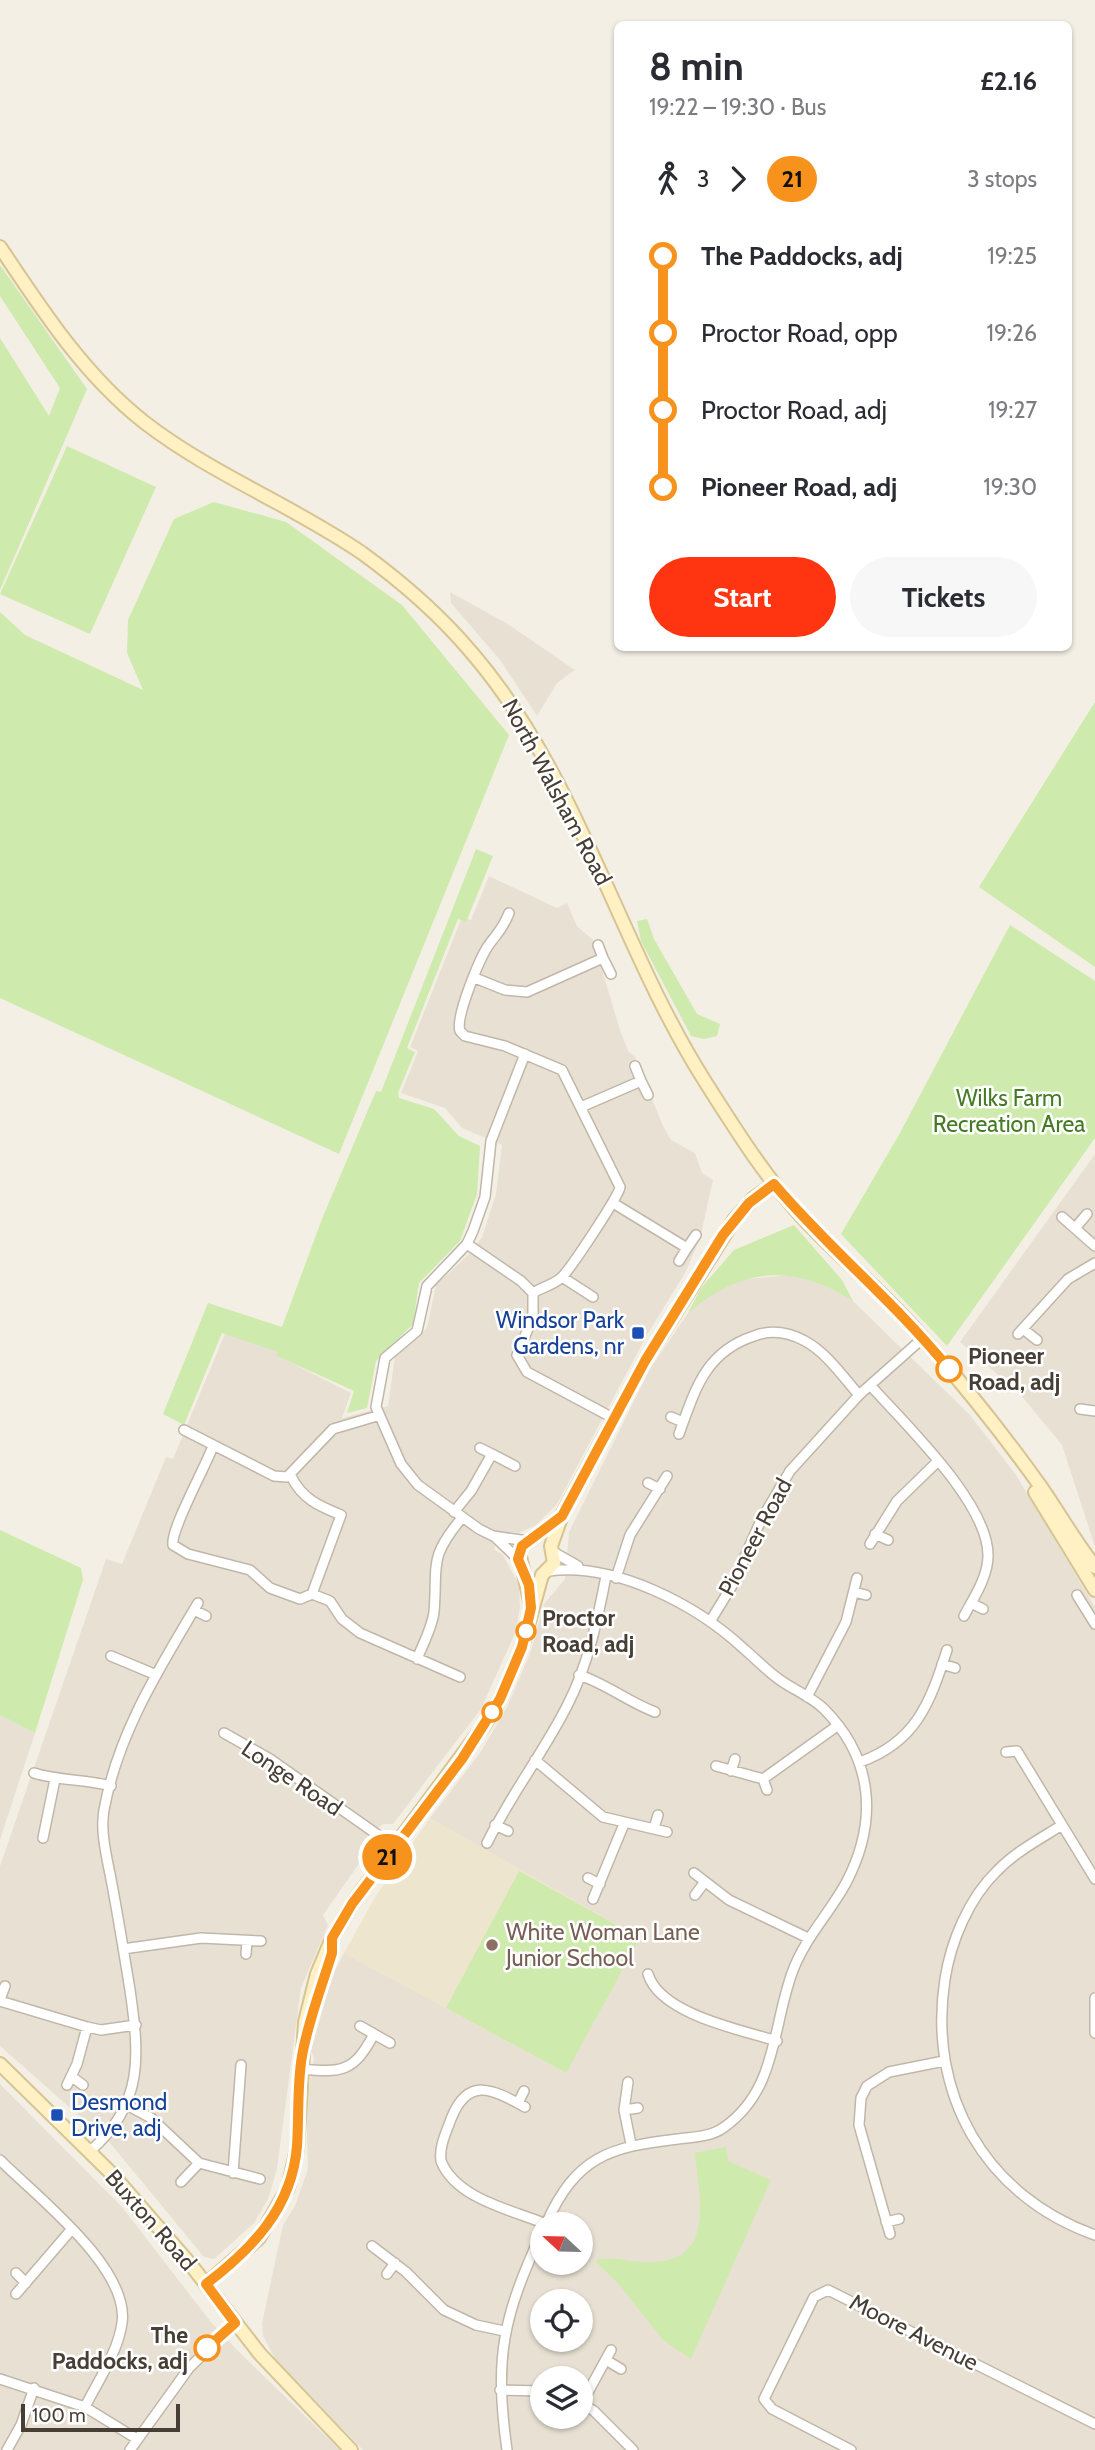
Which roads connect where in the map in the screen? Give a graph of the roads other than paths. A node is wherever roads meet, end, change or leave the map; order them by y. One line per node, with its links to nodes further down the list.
1 (0, 247): 12 (street, North Walsham Road)
2 (509, 913): 6 (street)
3 (598, 945): 4 (street)
4 (603, 958): 5 (street); 6 (street)
5 (611, 974)
6 (475, 978): 7 (street)
7 (524, 1054): 11 (street); 18 (street)
8 (635, 1066): 9 (street)
9 (641, 1081): 10 (street); 11 (street)
10 (648, 1095)
11 (581, 1107): 13 (street)
12 (774, 1184): 26 (street, North Walsham Road); 34 (street)
13 (613, 1203): 20 (street); 23 (street)
14 (1087, 1214): 16 (street)
15 (1062, 1217): 16 (street)
16 (1076, 1227): 19 (street)
17 (696, 1235): 20 (street)
18 (467, 1244): 24 (street); 32 (street)
19 (1095, 1246)
20 (687, 1248): 21 (street)
21 (679, 1261)
22 (1095, 1263): 27 (street)
23 (562, 1277): 24 (street); 25 (street)
24 (533, 1293): 34 (street)
25 (593, 1297)
26 (923, 1338): 28 (street, Pioneer Road); 38 (street, North Walsham Road)
27 (1037, 1340)
28 (870, 1385): 29 (street, Pioneer Road); 42 (street)
29 (859, 1395): 35 (street); 72 (street, Pioneer Road)
30 (1080, 1409): 31 (street)
31 (1095, 1411)
32 (377, 1416): 44 (street); 48 (street)
33 (671, 1417): 35 (street)
34 (613, 1418): 49 (street)
35 (683, 1422): 37 (street)
36 (184, 1430): 39 (street)
37 (678, 1434)
38 (1006, 1440): 57 (street, North Walsham Road); 62 (street, North Walsham Road)
39 (213, 1446): 44 (street); 64 (street)
40 (480, 1448): 41 (street)
41 (492, 1454): 43 (street); 48 (street)
42 (937, 1462): 50 (street); 67 (street)
43 (515, 1466)
44 (291, 1476): 64 (street)
45 (667, 1476): 47 (street)
46 (648, 1483): 47 (street)
47 (660, 1489): 60 (street)
48 (457, 1515): 51 (street); 76 (street)
49 (562, 1516): 52 (street); 55 (street)
50 (875, 1534): 53 (street); 54 (street)
51 (493, 1536): 52 (street); 56 (street)
52 (531, 1540): 55 (street); 56 (street)
53 (888, 1540)
54 (870, 1544)
55 (553, 1550): 58 (street); 59 (street)
56 (521, 1565): 59 (street); 68 (street)
57 (1095, 1567)
58 (592, 1572): 59 (street); 60 (street)
59 (545, 1573): 68 (street)
60 (611, 1577): 72 (street); 80 (street)
61 (857, 1578): 63 (street)
62 (1095, 1588)
63 (854, 1592): 65 (street); 82 (street)
64 (312, 1594): 76 (street)
65 (866, 1595)
66 (1077, 1595): 73 (street)
67 (971, 1603): 69 (street); 71 (street)
68 (531, 1608): 106 (street)
69 (983, 1609)
70 (206, 1616): 79 (street)
71 (964, 1616)
72 (711, 1620): 82 (street)
73 (1095, 1624)
74 (947, 1650): 77 (street)
75 (111, 1656): 79 (street)
76 (417, 1659): 81 (street)
77 (942, 1664): 78 (street); 89 (street)
78 (955, 1668)
79 (154, 1674): 95 (street)
80 (579, 1675): 83 (street); 88 (street)
81 (460, 1677)
82 (807, 1697): 84 (street)
83 (656, 1712)
84 (838, 1726): 89 (street); 94 (street)
85 (224, 1733): 106 (street, Longe Road)
86 (1006, 1752): 100 (street)
87 (735, 1759): 91 (street)
88 (535, 1760): 98 (street); 99 (street)
89 (860, 1762): 114 (street)
90 (716, 1766): 91 (street)
91 (731, 1771): 94 (street)
92 (34, 1773): 93 (street)
93 (55, 1779): 95 (street); 104 (street)
94 (763, 1779): 96 (street)
95 (111, 1786): 117 (street)
96 (766, 1790)
97 (659, 1815): 101 (street)
98 (624, 1824): 101 (street); 111 (street)
99 (495, 1825): 102 (street); 105 (street)
100 (1062, 1825): 109 (street); 132 (street)
101 (654, 1828): 103 (street)
102 (508, 1831)
103 (667, 1832)
104 (43, 1838)
105 (486, 1843)
106 (395, 1847): 135 (street)
107 (694, 1873): 110 (street)
108 (588, 1878): 111 (street)
109 (1095, 1879)
110 (704, 1882): 112 (street); 114 (street)
111 (600, 1884): 113 (street)
112 (695, 1895)
113 (593, 1899)
114 (808, 1938): 130 (street)
115 (247, 1941): 116 (street); 117 (street); 118 (street)
116 (261, 1941)
117 (123, 1949): 125 (street)
118 (246, 1954)
119 (648, 1974): 122 (street)
120 (661, 1976): 122 (street)
121 (5, 1986): 124 (street)
122 (652, 1986): 130 (street)
123 (1095, 1998): 129 (street)
124 (0, 2000): 127 (street)
125 (136, 2025): 127 (street); 139 (street)
126 (360, 2026): 128 (street)
127 (87, 2028): 137 (street)
128 (374, 2034): 131 (street); 135 (street)
129 (1095, 2034)
130 (777, 2041): 142 (street)
131 (390, 2043)
132 (944, 2062): 152 (street); 155 (street)
133 (0, 2064): 143 (street, Buxton Road)
134 (242, 2065): 146 (street)
135 (301, 2069): 162 (street)
136 (628, 2082): 141 (street)
137 (83, 2085)
138 (524, 2091): 150 (street)
139 (125, 2104): 143 (street); 145 (street)
140 (638, 2108): 141 (street)
141 (624, 2110): 142 (street)
142 (632, 2144): 149 (street)
143 (90, 2151): 162 (street, Buxton Road)
144 (0, 2160): 153 (street)
145 (199, 2163): 146 (street); 148 (street)
146 (233, 2173): 147 (street)
147 (260, 2179)
148 (181, 2182)
149 (553, 2212)
150 (530, 2218)
151 (899, 2219): 152 (street)
152 (886, 2222): 154 (street)
153 (71, 2230): 161 (street); 174 (street)
154 (890, 2234)
155 (1095, 2235)
156 (372, 2246): 157 (street)
157 (395, 2263): 160 (street); 165 (street)
158 (530, 2263): 165 (street)
159 (16, 2273): 161 (street)
160 (387, 2274)
161 (26, 2283): 163 (street)
162 (206, 2284): 164 (street, Buxton Road)
163 (16, 2294)
164 (235, 2323): 177 (street); 180 (street, Buxton Road)
165 (504, 2331): 172 (street)
166 (611, 2350): 167 (street)
167 (606, 2360): 168 (street); 170 (street)
168 (621, 2369)
169 (0, 2379): 171 (street)
170 (593, 2382)
171 (34, 2389): 174 (street); 178 (street)
172 (500, 2390): 173 (street); 181 (street)
173 (530, 2390)
174 (85, 2407): 177 (street)
175 (593, 2410): 182 (street)
176 (1095, 2424): 183 (street, Moore Avenue)
177 (137, 2439): 179 (street)
178 (6, 2450)
179 (130, 2450)
180 (351, 2450)
181 (507, 2450)
182 (633, 2450)
183 (851, 2450)

